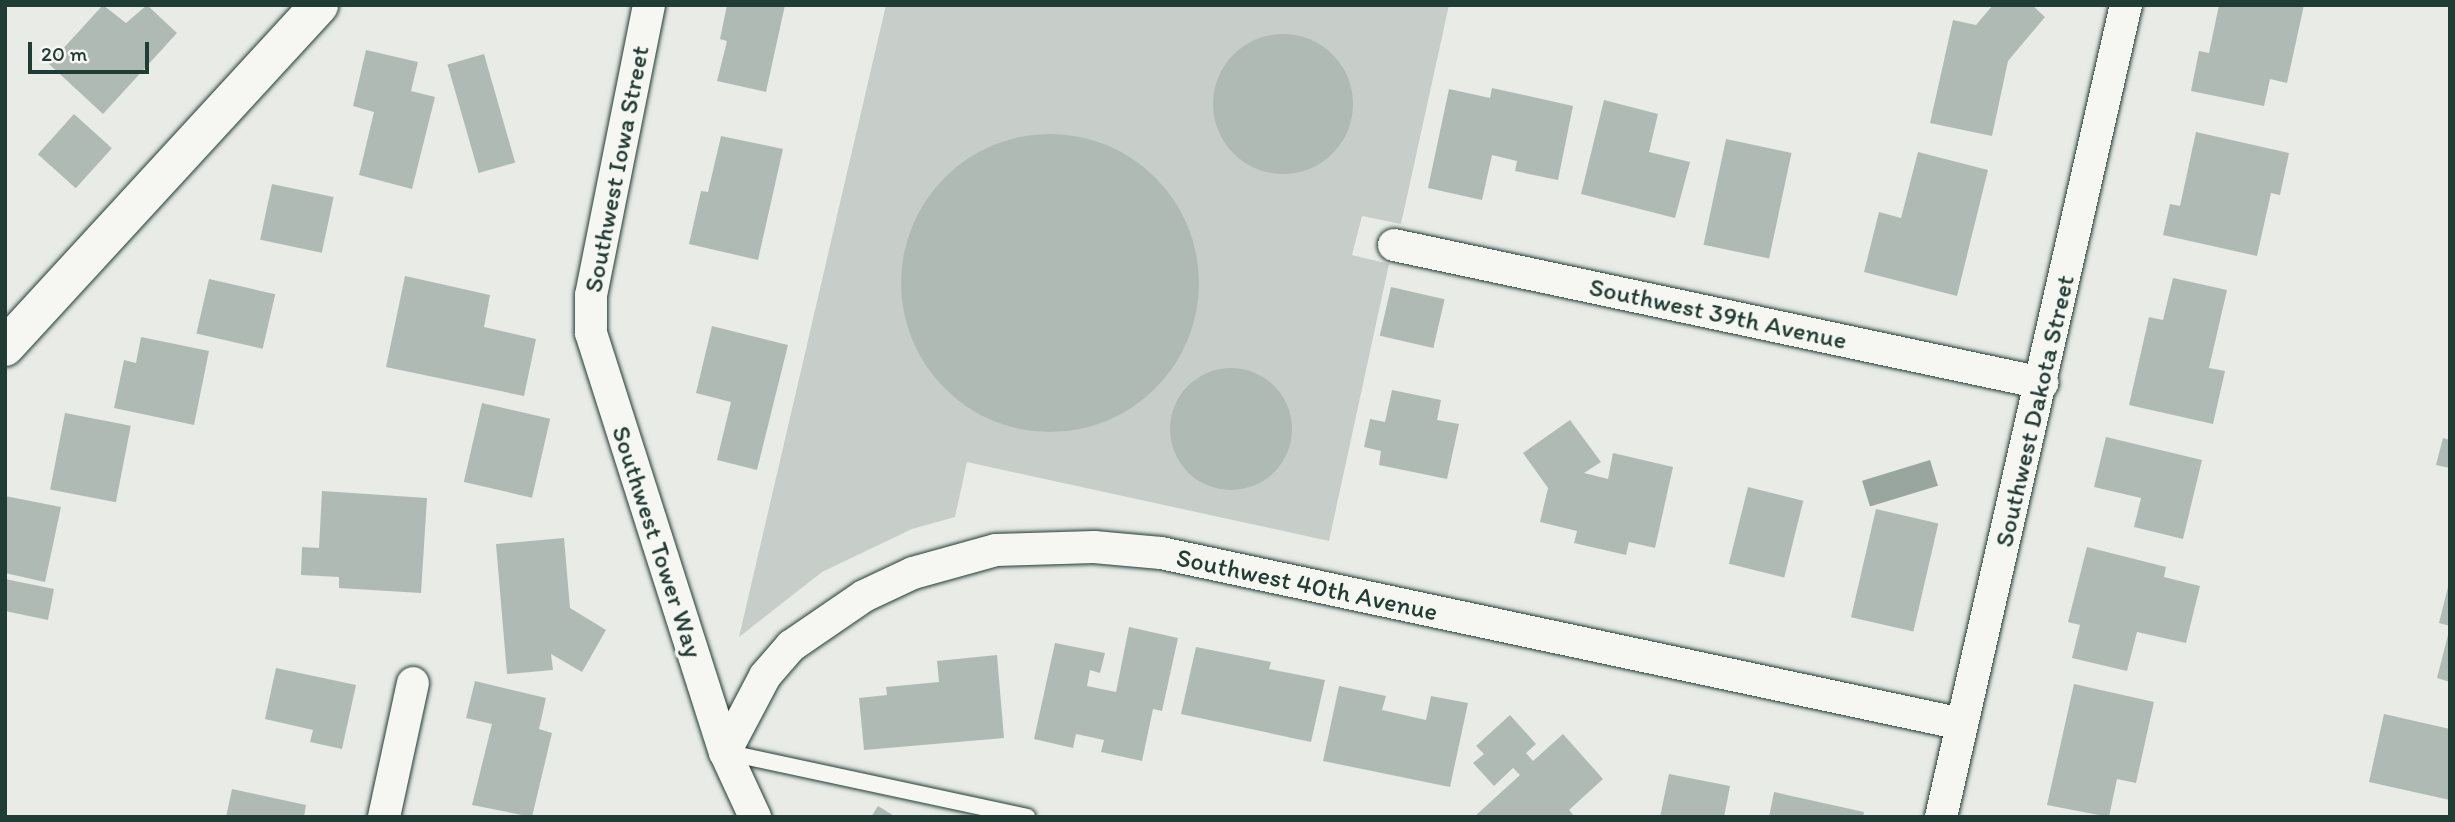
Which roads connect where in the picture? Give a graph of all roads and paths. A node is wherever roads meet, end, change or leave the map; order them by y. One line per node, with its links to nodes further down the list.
1 (319, 5): 6 (street)
2 (649, 5): 5 (street, Southwest Iowa Street)
3 (2126, 5): 7 (street, Southwest Dakota Street)
4 (1394, 245): 7 (street, Southwest 39th Avenue)
5 (591, 333): 10 (street, Southwest Tower Way)
6 (5, 347)
7 (2042, 383): 9 (street, Southwest Dakota Street)
8 (413, 683): 11 (street)
9 (1962, 724): 10 (street, Southwest 40th Avenue); 14 (street, Southwest Dakota Street)
10 (725, 752): 12 (street, Southwest Tower Way); 13 (lane)
11 (384, 817)
12 (755, 817)
13 (1027, 817)
14 (1941, 817)

